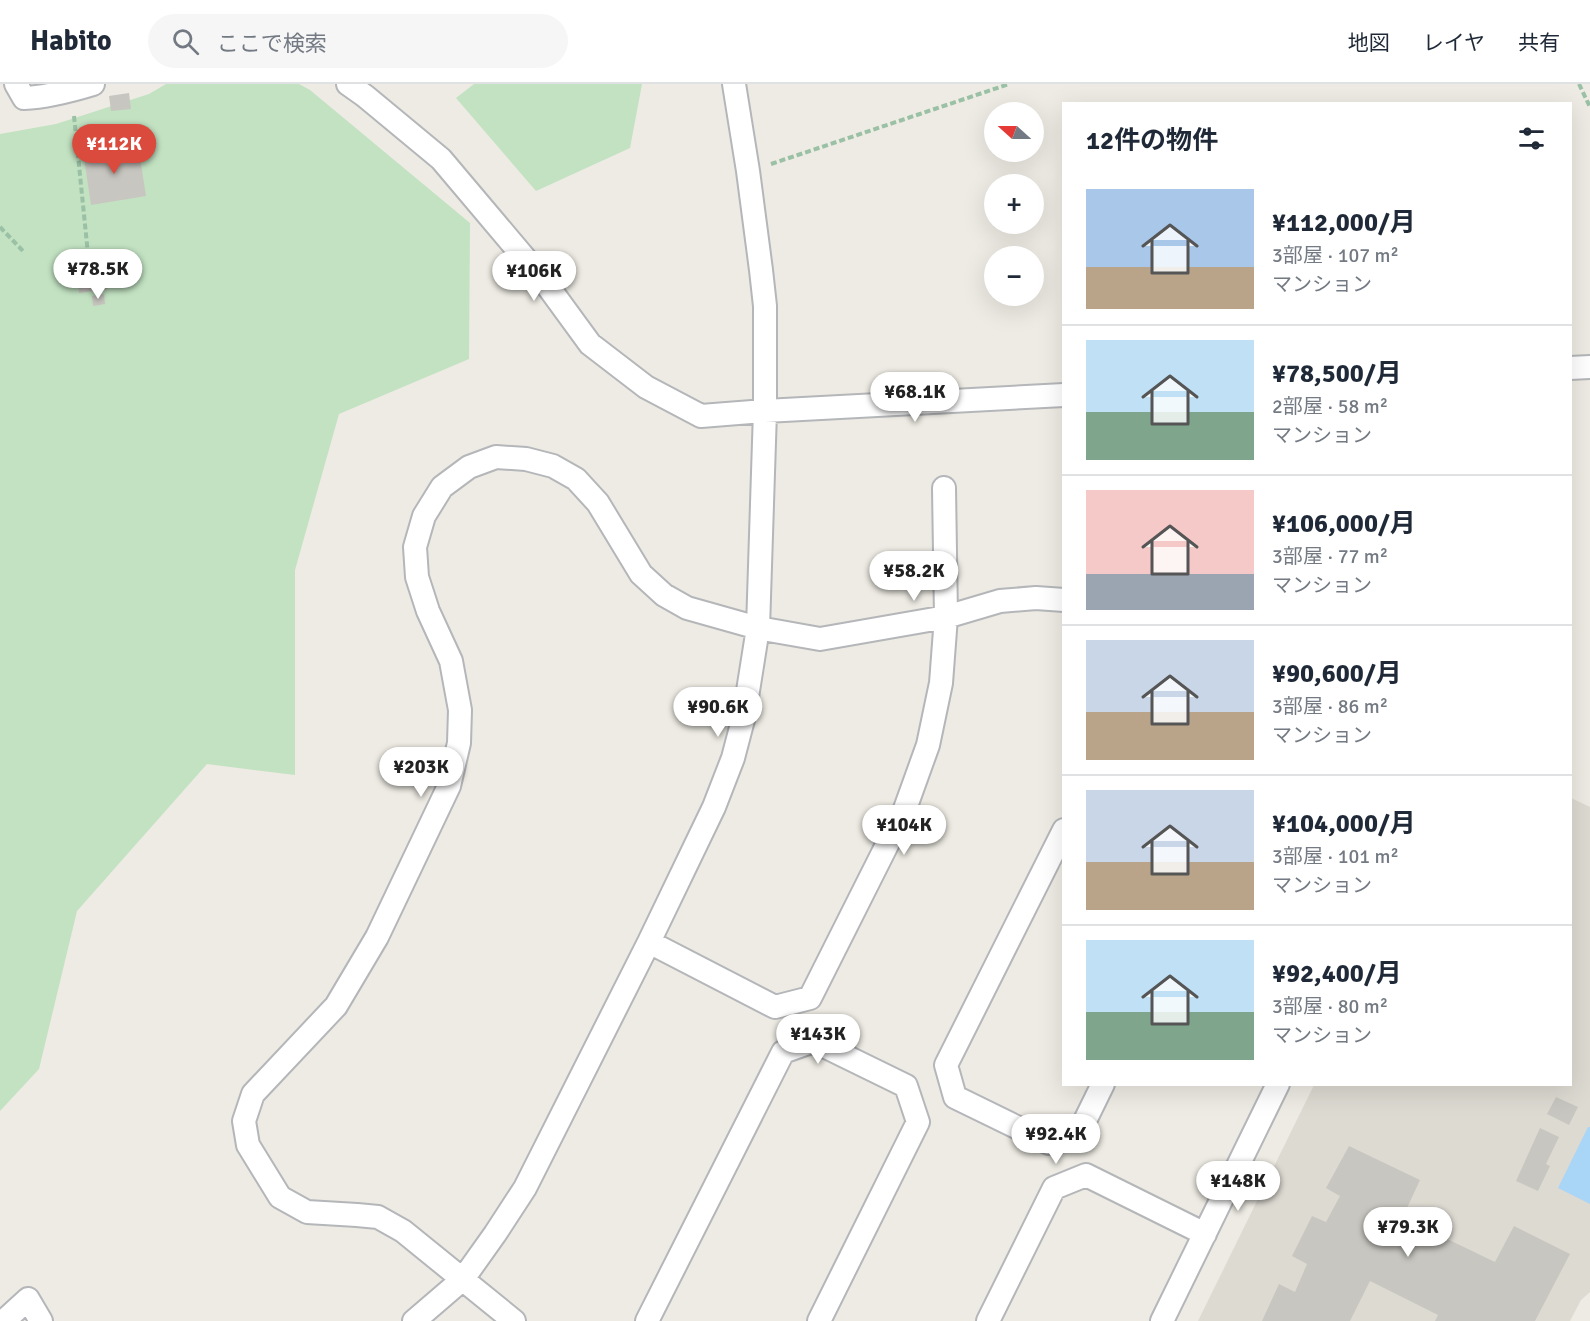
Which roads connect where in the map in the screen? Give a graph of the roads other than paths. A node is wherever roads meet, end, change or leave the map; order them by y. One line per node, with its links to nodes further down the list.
1 (16, 84): 2 (street)
2 (93, 84)
3 (348, 84): 8 (street)
4 (734, 84): 8 (street)
5 (1590, 367): 6 (street)
6 (1572, 368)
7 (1062, 395): 8 (street)
8 (765, 411): 12 (street)
9 (944, 488): 11 (street)
10 (1062, 600): 11 (street)
11 (946, 617): 12 (street); 14 (street)
12 (758, 628): 14 (street); 18 (street)
13 (1062, 834): 15 (street)
14 (649, 942): 18 (street)
15 (1102, 1086)
16 (1277, 1086): 17 (street)
17 (1205, 1234): 25 (street); 26 (street)
18 (462, 1279): 21 (street); 22 (street)
19 (3, 1321): 20 (street)
20 (41, 1321)
21 (414, 1321)
22 (514, 1321)
23 (647, 1321): 24 (street)
24 (819, 1321)
25 (988, 1321)
26 (1162, 1321)

